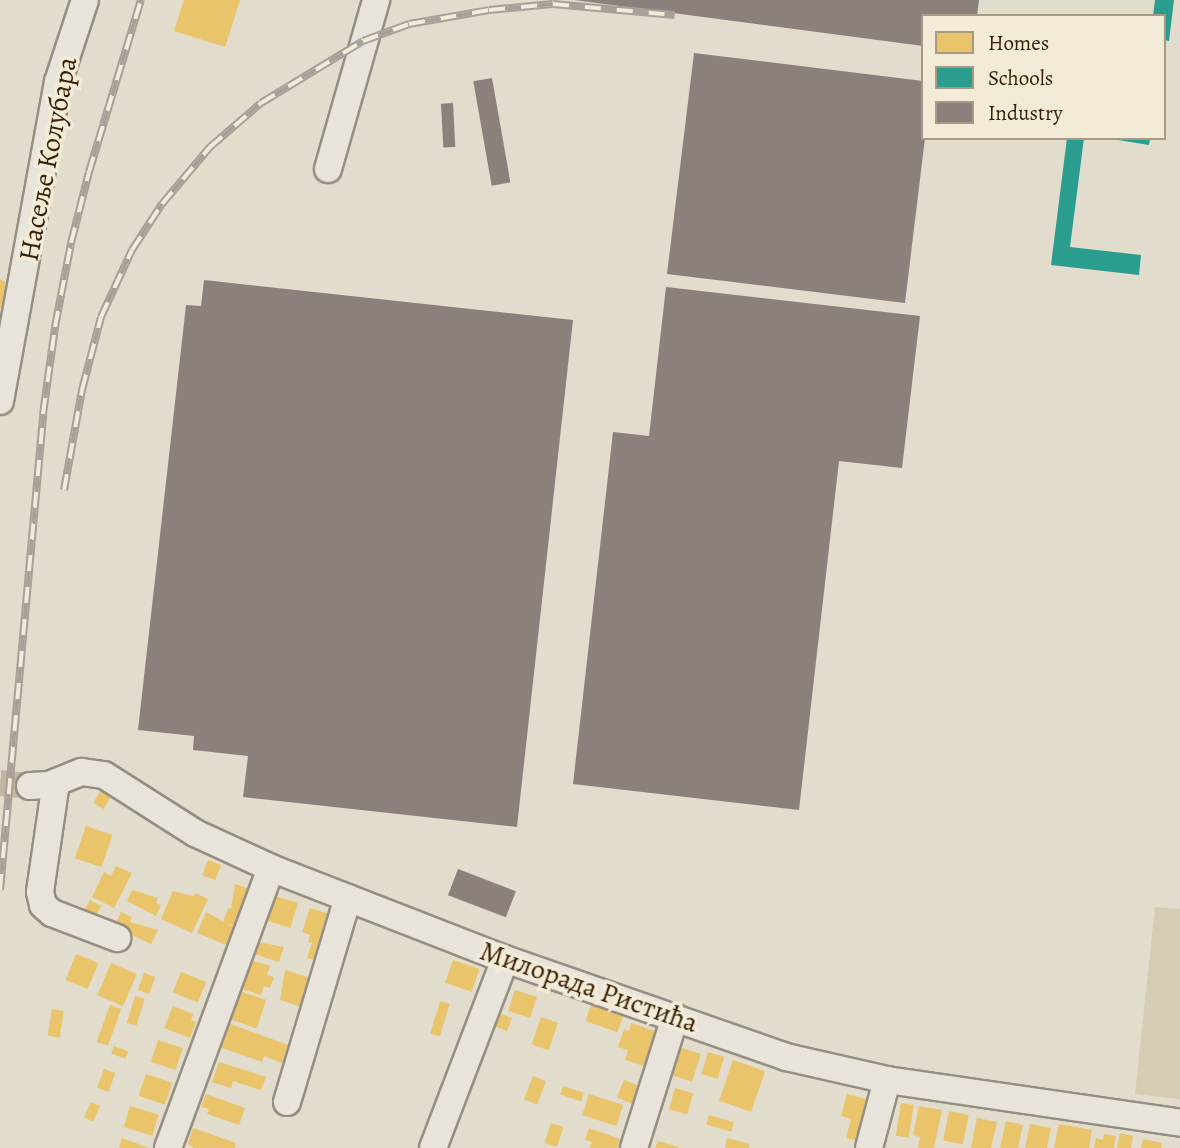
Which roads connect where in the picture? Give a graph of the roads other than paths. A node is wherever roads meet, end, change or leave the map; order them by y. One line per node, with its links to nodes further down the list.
1 (85, 0): 4 (street, Насеље Колубара)
2 (376, 0): 3 (street)
3 (328, 169)
4 (0, 401)
5 (56, 782): 6 (street, Милорада Ристића); 7 (street, Милорада Ристића); 9 (street)
6 (30, 786)
7 (271, 868): 8 (street, Милорада Ристића); 15 (street)
8 (348, 898): 10 (street, Милорада Ристића); 13 (street)
9 (117, 938)
10 (505, 959): 11 (street, Милорада Ристића); 16 (street)
11 (674, 1017): 12 (street, Милорада Ристића); 17 (street)
12 (887, 1080): 14 (street, Милорада Ристића); 18 (street)
13 (287, 1102)
14 (1180, 1123)
15 (168, 1148)
16 (433, 1148)
17 (634, 1148)
18 (869, 1148)

